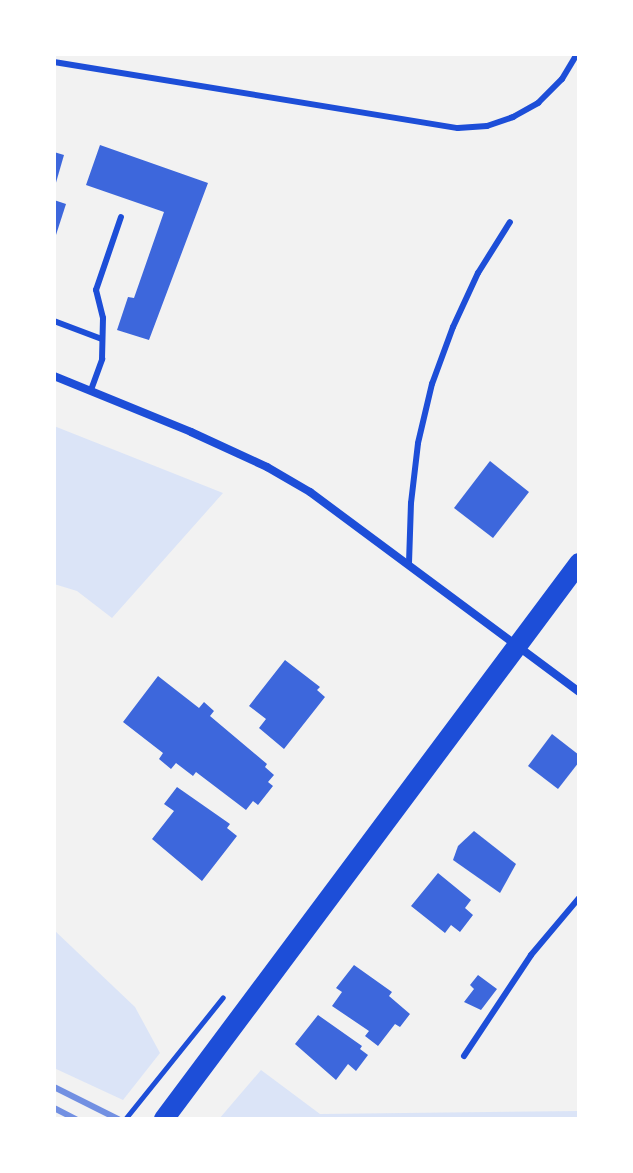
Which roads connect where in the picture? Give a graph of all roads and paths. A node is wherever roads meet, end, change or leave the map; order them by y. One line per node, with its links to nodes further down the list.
1 (577, 54): 2 (lane)
2 (54, 62)
3 (121, 217): 6 (lane)
4 (510, 222): 9 (lane)
5 (54, 321): 6 (lane)
6 (102, 339): 8 (lane)
7 (54, 376): 8 (street)
8 (91, 390): 9 (street)
9 (409, 563): 11 (street)
10 (579, 563): 11 (main road)
11 (516, 644): 12 (street); 17 (main road)
12 (579, 692)
13 (579, 898): 14 (lane)
14 (464, 1056)
15 (137, 1105): 16 (path)
16 (125, 1119)
17 (164, 1119)

